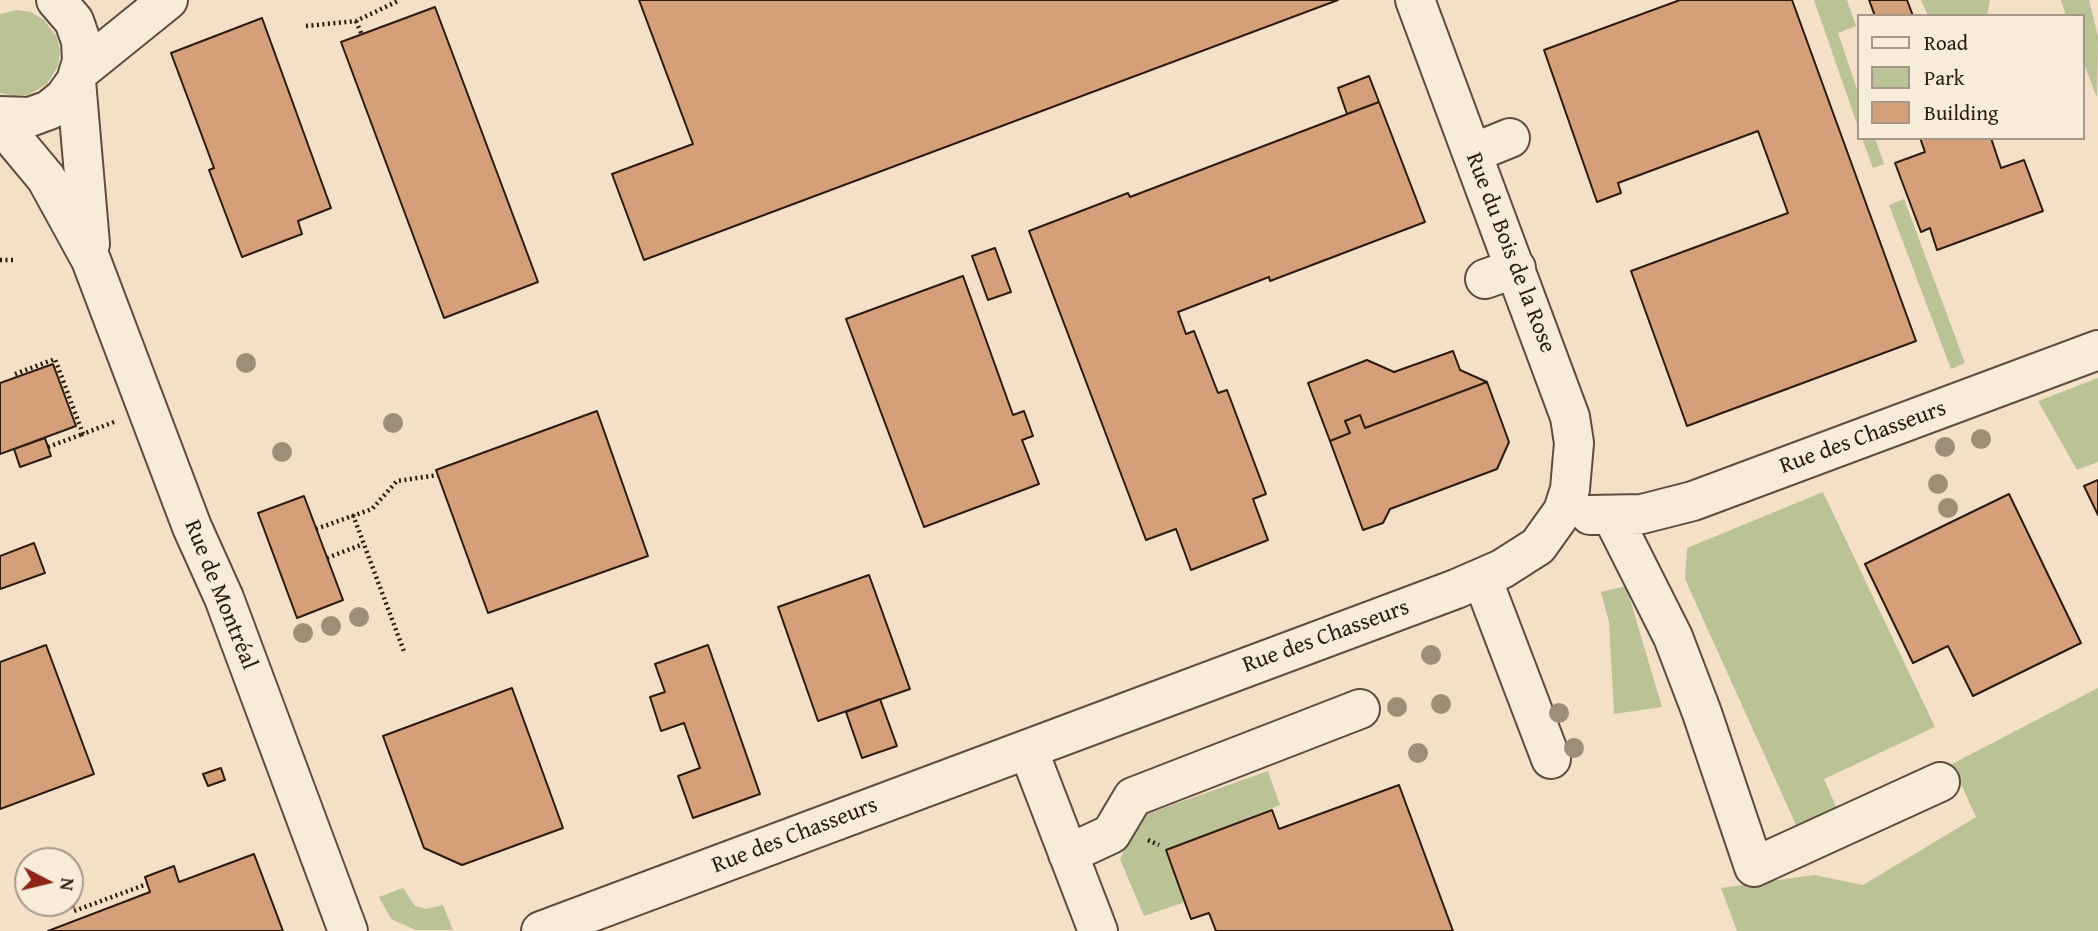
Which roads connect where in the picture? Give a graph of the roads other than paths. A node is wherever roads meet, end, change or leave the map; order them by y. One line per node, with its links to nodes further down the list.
1 (56, 0): 4 (street, Rue de Montréal)
2 (168, 0): 4 (street)
3 (1415, 0): 8 (street, Rue du Bois de la Rose)
4 (78, 76): 5 (street); 9 (street, Rue de Montréal)
5 (0, 116)
6 (0, 123): 9 (street, Rue de Montréal)
7 (1510, 138): 8 (street)
8 (1472, 153): 11 (street, Rue du Bois de la Rose)
9 (91, 260): 19 (street, Rue de Montréal)
10 (2098, 350): 12 (street, Rue des Chasseurs)
11 (1563, 511): 12 (street, Rue des Chasseurs); 13 (street, Rue des Chasseurs)
12 (1612, 516): 17 (street)
13 (1482, 578): 15 (street, Rue des Chasseurs); 16 (street)
14 (1360, 709): 18 (street)
15 (1028, 749): 18 (street); 20 (street, Rue des Chasseurs)
16 (1550, 759)
17 (1940, 782)
18 (1068, 854): 21 (street)
19 (348, 931)
20 (541, 931)
21 (1098, 931)

